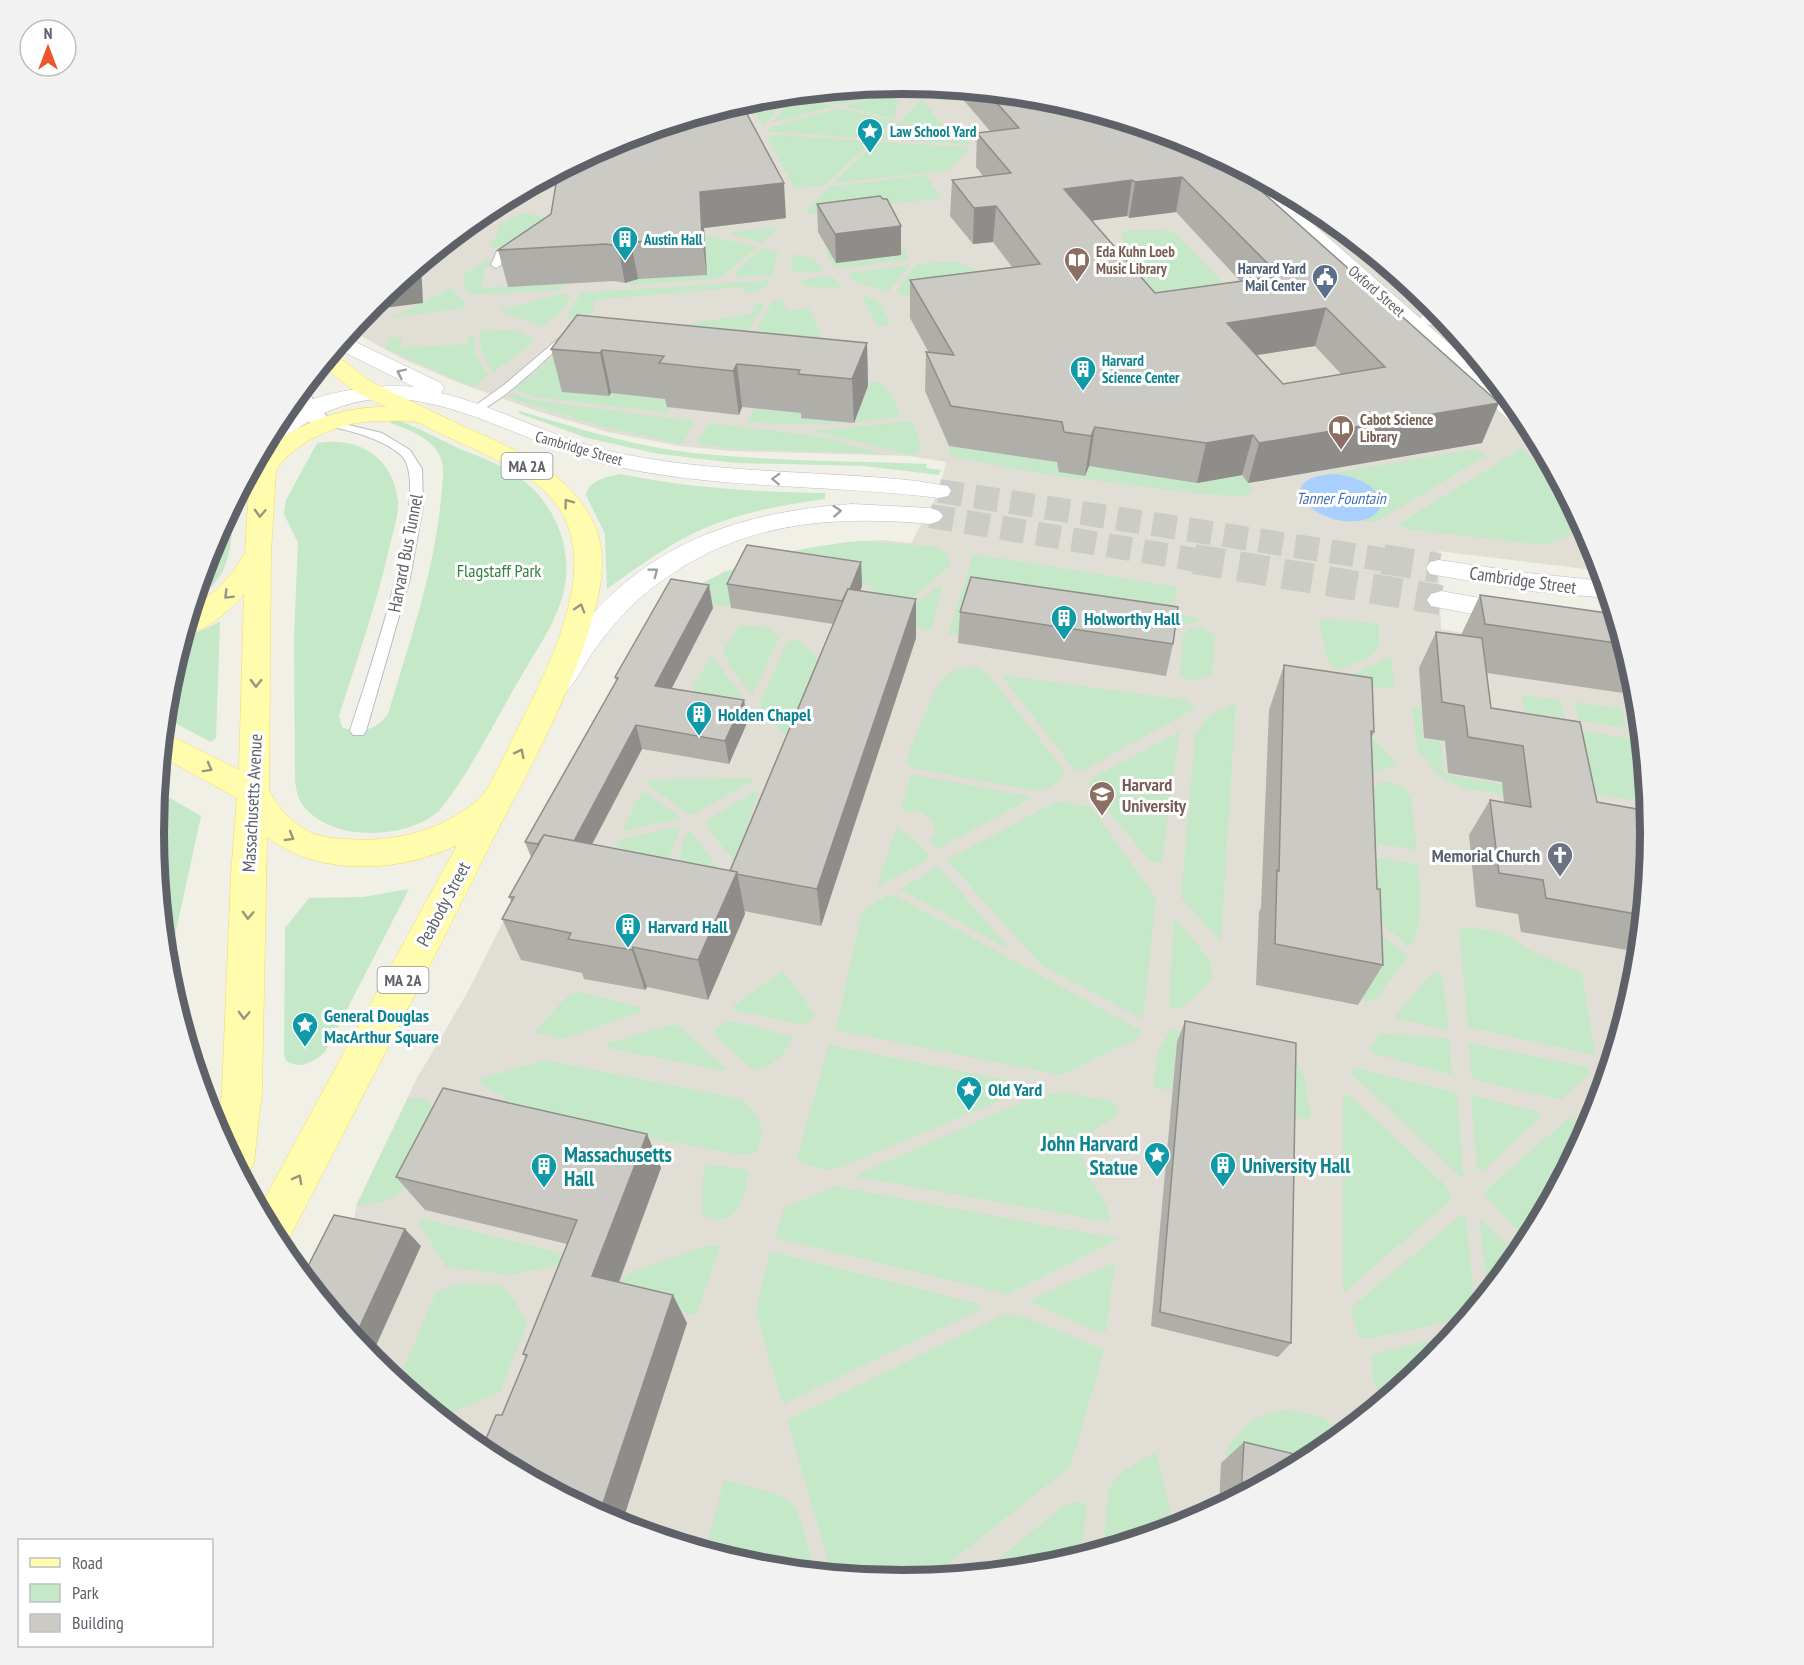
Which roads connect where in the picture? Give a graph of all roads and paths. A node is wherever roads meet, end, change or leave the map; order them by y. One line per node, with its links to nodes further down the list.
1 (1261, 188): 7 (main road, Oxford Street)
2 (500, 252): 3 (lane)
3 (496, 265)
4 (565, 336): 10 (lane)
5 (348, 345): 10 (main road, one-way to 5)
6 (333, 364): 8 (main road, MA 2A)
7 (1494, 392)
8 (375, 393): 10 (main road, Cambridge Street); 11 (main road, Cambridge Street); 12 (main road, MA 2A)
9 (305, 400): 11 (lane)
10 (484, 413): 22 (main road, Cambridge Street, one-way to 10)
11 (307, 416): 12 (main road); 13 (main road, Cambridge Street); 15 (main road); 23 (lane, Harvard Bus Tunnel)
12 (424, 417): 22 (main road, MA 2A, one-way to 12)
13 (285, 427)
14 (263, 462): 15 (main road, Massachusetts Avenue)
15 (262, 472): 16 (main road, Massachusetts Avenue, one-way to 16)
16 (258, 553): 21 (main road, one-way to 21); 25 (main road, Massachusetts Avenue, one-way to 25)
17 (1439, 568): 18 (main road, Cambridge Street)
18 (1599, 589)
19 (1441, 600): 20 (main road)
20 (1544, 615)
21 (196, 619)
22 (546, 702): 26 (main road, Peabody Street / MA 2A, one-way to 22)
23 (358, 731)
24 (169, 747): 25 (main road, one-way to 25)
25 (254, 793): 26 (main road, one-way to 26); 27 (main road, Massachusetts Avenue, one-way to 27)
26 (494, 805): 28 (main road, Peabody Street / MA 2A, one-way to 26)
27 (235, 1149)
28 (275, 1222)

